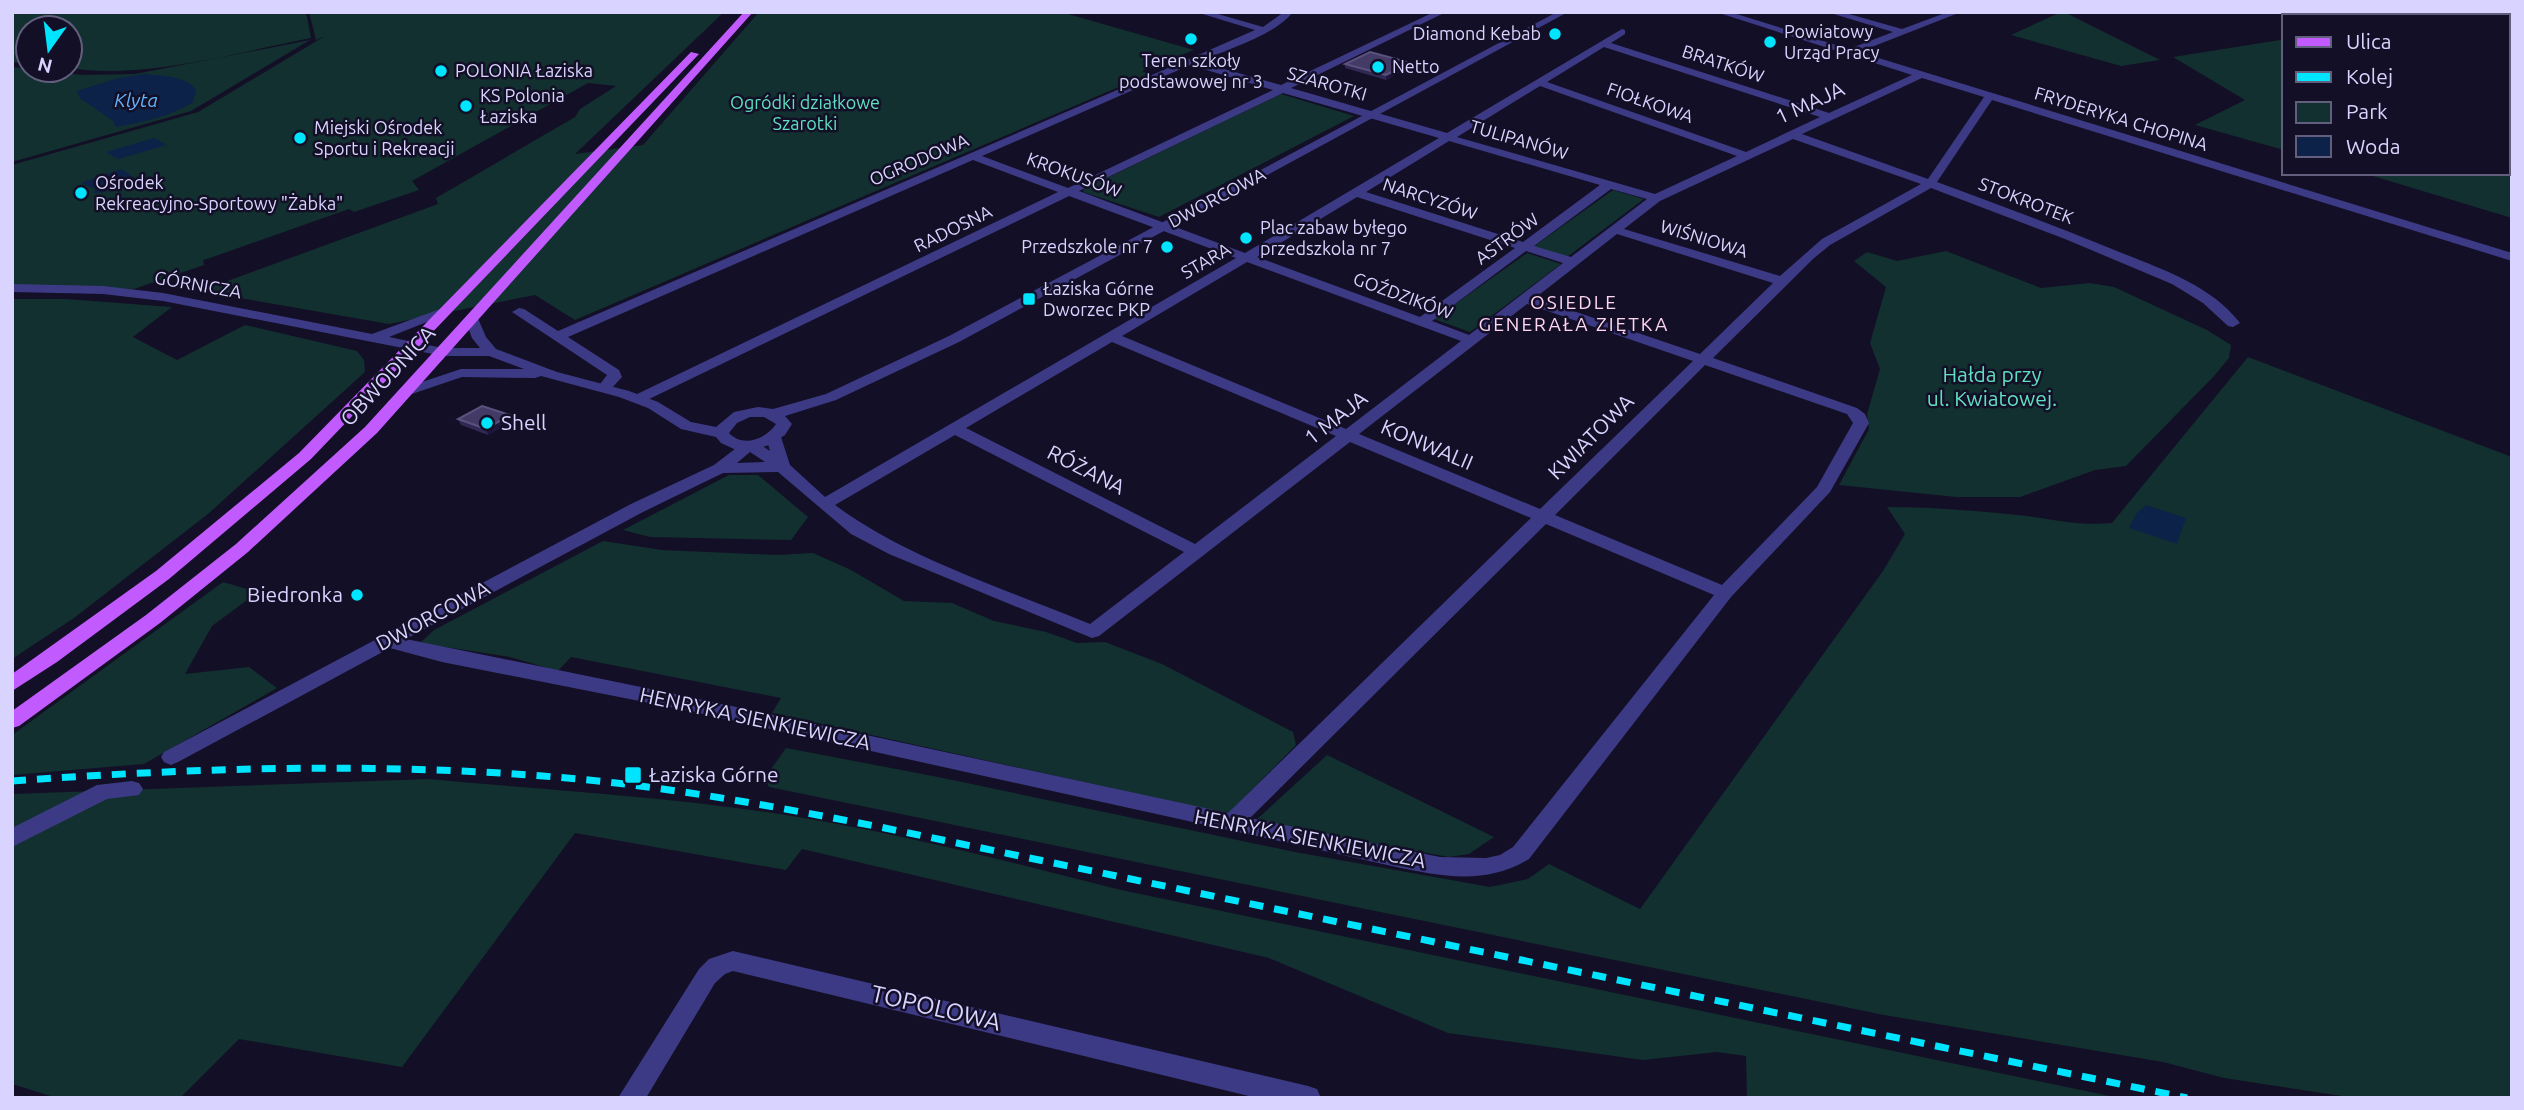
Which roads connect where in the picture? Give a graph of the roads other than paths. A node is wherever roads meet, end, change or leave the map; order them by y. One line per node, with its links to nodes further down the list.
1 (734, 12): 43 (main road, OBWODNICA)
2 (749, 12): 45 (main road, OBWODNICA)
3 (1200, 12): 12 (street)
4 (1289, 12): 12 (street, OGRODOWA)
5 (1442, 12): 21 (street)
6 (1564, 12): 23 (street, DWORCOWA)
7 (1720, 12): 11 (street, FRYDERYKA CHOPINA)
8 (1757, 12): 11 (street)
9 (1831, 12): 14 (street)
10 (1957, 12): 14 (street)
11 (1740, 18): 16 (street, FRYDERYKA CHOPINA)
12 (1265, 30): 18 (street, OGRODOWA)
13 (1622, 32): 15 (street, STARA)
14 (1902, 33): 16 (street)
15 (1605, 44): 20 (street, STARA); 24 (street, BRATKÓW)
16 (1849, 52): 19 (street, FRYDERYKA CHOPINA)
17 (1175, 57): 18 (street, SZAROTKI)
18 (1190, 62): 21 (street, SZAROTKI); 27 (street, OGRODOWA)
19 (1920, 75): 22 (street, FRYDERYKA CHOPINA); 24 (street, 1 MAJA)
20 (1541, 83): 26 (street, STARA); 28 (street, FIOŁKOWA)
21 (1283, 89): 23 (street, SZAROTKI); 31 (street, RADOSNA)
22 (1989, 96): 30 (street, KWIATOWA); 37 (street, FRYDERYKA CHOPINA)
23 (1373, 115): 26 (street, TULIPANÓW); 34 (street, DWORCOWA)
24 (1830, 117): 25 (street, 1 MAJA)
25 (1793, 135): 28 (street, 1 MAJA); 30 (street, STOKROTEK)
26 (1450, 138): 29 (street, TULIPANÓW); 32 (street, STARA)
27 (971, 156): 31 (street, KROKUSÓW); 48 (street, OGRODOWA)
28 (1747, 156): 33 (street, 1 MAJA)
29 (1610, 184): 33 (street, TULIPANÓW); 36 (street, ASTRÓW)
30 (1930, 184): 40 (street, KWIATOWA); 47 (street, STOKROTEK)
31 (1070, 192): 34 (street, KROKUSÓW); 60 (street, RADOSNA)
32 (1356, 194): 36 (street, NARCYZÓW); 38 (street, STARA)
33 (1656, 198): 35 (street, 1 MAJA)
34 (1165, 226): 38 (street, GOŹDZIKÓW); 63 (street, DWORCOWA)
35 (1615, 230): 39 (street, 1 MAJA); 40 (street, WIŚNIOWA)
36 (1526, 248): 39 (street, NARCYZÓW); 46 (street, ASTRÓW)
37 (2512, 257)
38 (1247, 258): 46 (street, GOŹDZIKÓW); 50 (street, STARA)
39 (1573, 262): 42 (street, 1 MAJA)
40 (1782, 281): 55 (street, KWIATOWA)
41 (12, 288): 49 (street, GÓRNICZA)
42 (1526, 299): 51 (street, 1 MAJA); 55 (street)
43 (445, 312): 49 (street); 52 (main road, OBWODNICA)
44 (519, 312): 48 (street)
45 (472, 319): 53 (main road, OBWODNICA); 54 (street)
46 (1423, 321): 51 (street, GOŹDZIKÓW)
47 (2233, 323)
48 (559, 335): 58 (street)
49 (376, 337): 52 (street, GÓRNICZA)
50 (1113, 337): 64 (street, STARA); 65 (street, KONWALII)
51 (1472, 340): 65 (street, 1 MAJA)
52 (413, 346): 53 (street, GÓRNICZA); 76 (main road, OBWODNICA)
53 (443, 352): 54 (street); 56 (street); 59 (main road, OBWODNICA)
54 (491, 352): 57 (street)
55 (1702, 359): 72 (street, KWIATOWA); 74 (street, HENRYKA SIENKIEWICZA)
56 (490, 371): 57 (street); 59 (street)
57 (552, 375): 58 (street)
58 (604, 388): 60 (street)
59 (406, 392): 77 (main road, OBWODNICA)
60 (638, 399): 61 (street)
61 (672, 415): 62 (street); 66 (street)
62 (734, 418): 63 (street); 66 (street, DWORCOWA)
63 (777, 425): 67 (street); 68 (street)
64 (955, 429): 71 (street, STARA); 73 (street, RÓŻANA)
65 (1349, 435): 72 (street, KONWALII); 73 (street, 1 MAJA)
66 (723, 437): 67 (street); 70 (street, DWORCOWA)
67 (750, 445): 68 (street, 1 MAJA); 69 (street, DWORCOWA)
68 (782, 467): 69 (street); 71 (street, 1 MAJA)
69 (720, 468): 70 (street, DWORCOWA)
70 (697, 479): 75 (street, DWORCOWA)
71 (824, 505): 73 (street, 1 MAJA)
72 (1543, 516): 74 (street, KONWALII); 80 (street, KWIATOWA)
73 (1197, 552)
74 (1725, 593): 80 (street, HENRYKA SIENKIEWICZA)
75 (388, 641): 78 (street, DWORCOWA); 80 (street, HENRYKA SIENKIEWICZA)
76 (12, 684)
77 (12, 721)
78 (171, 757)
79 (132, 789): 81 (street)
80 (1231, 824)
81 (12, 838)
82 (1247, 1091): 83 (street, TOPOLOWA); 84 (street, TOPOLOWA)
83 (631, 1098)
84 (1308, 1098)

